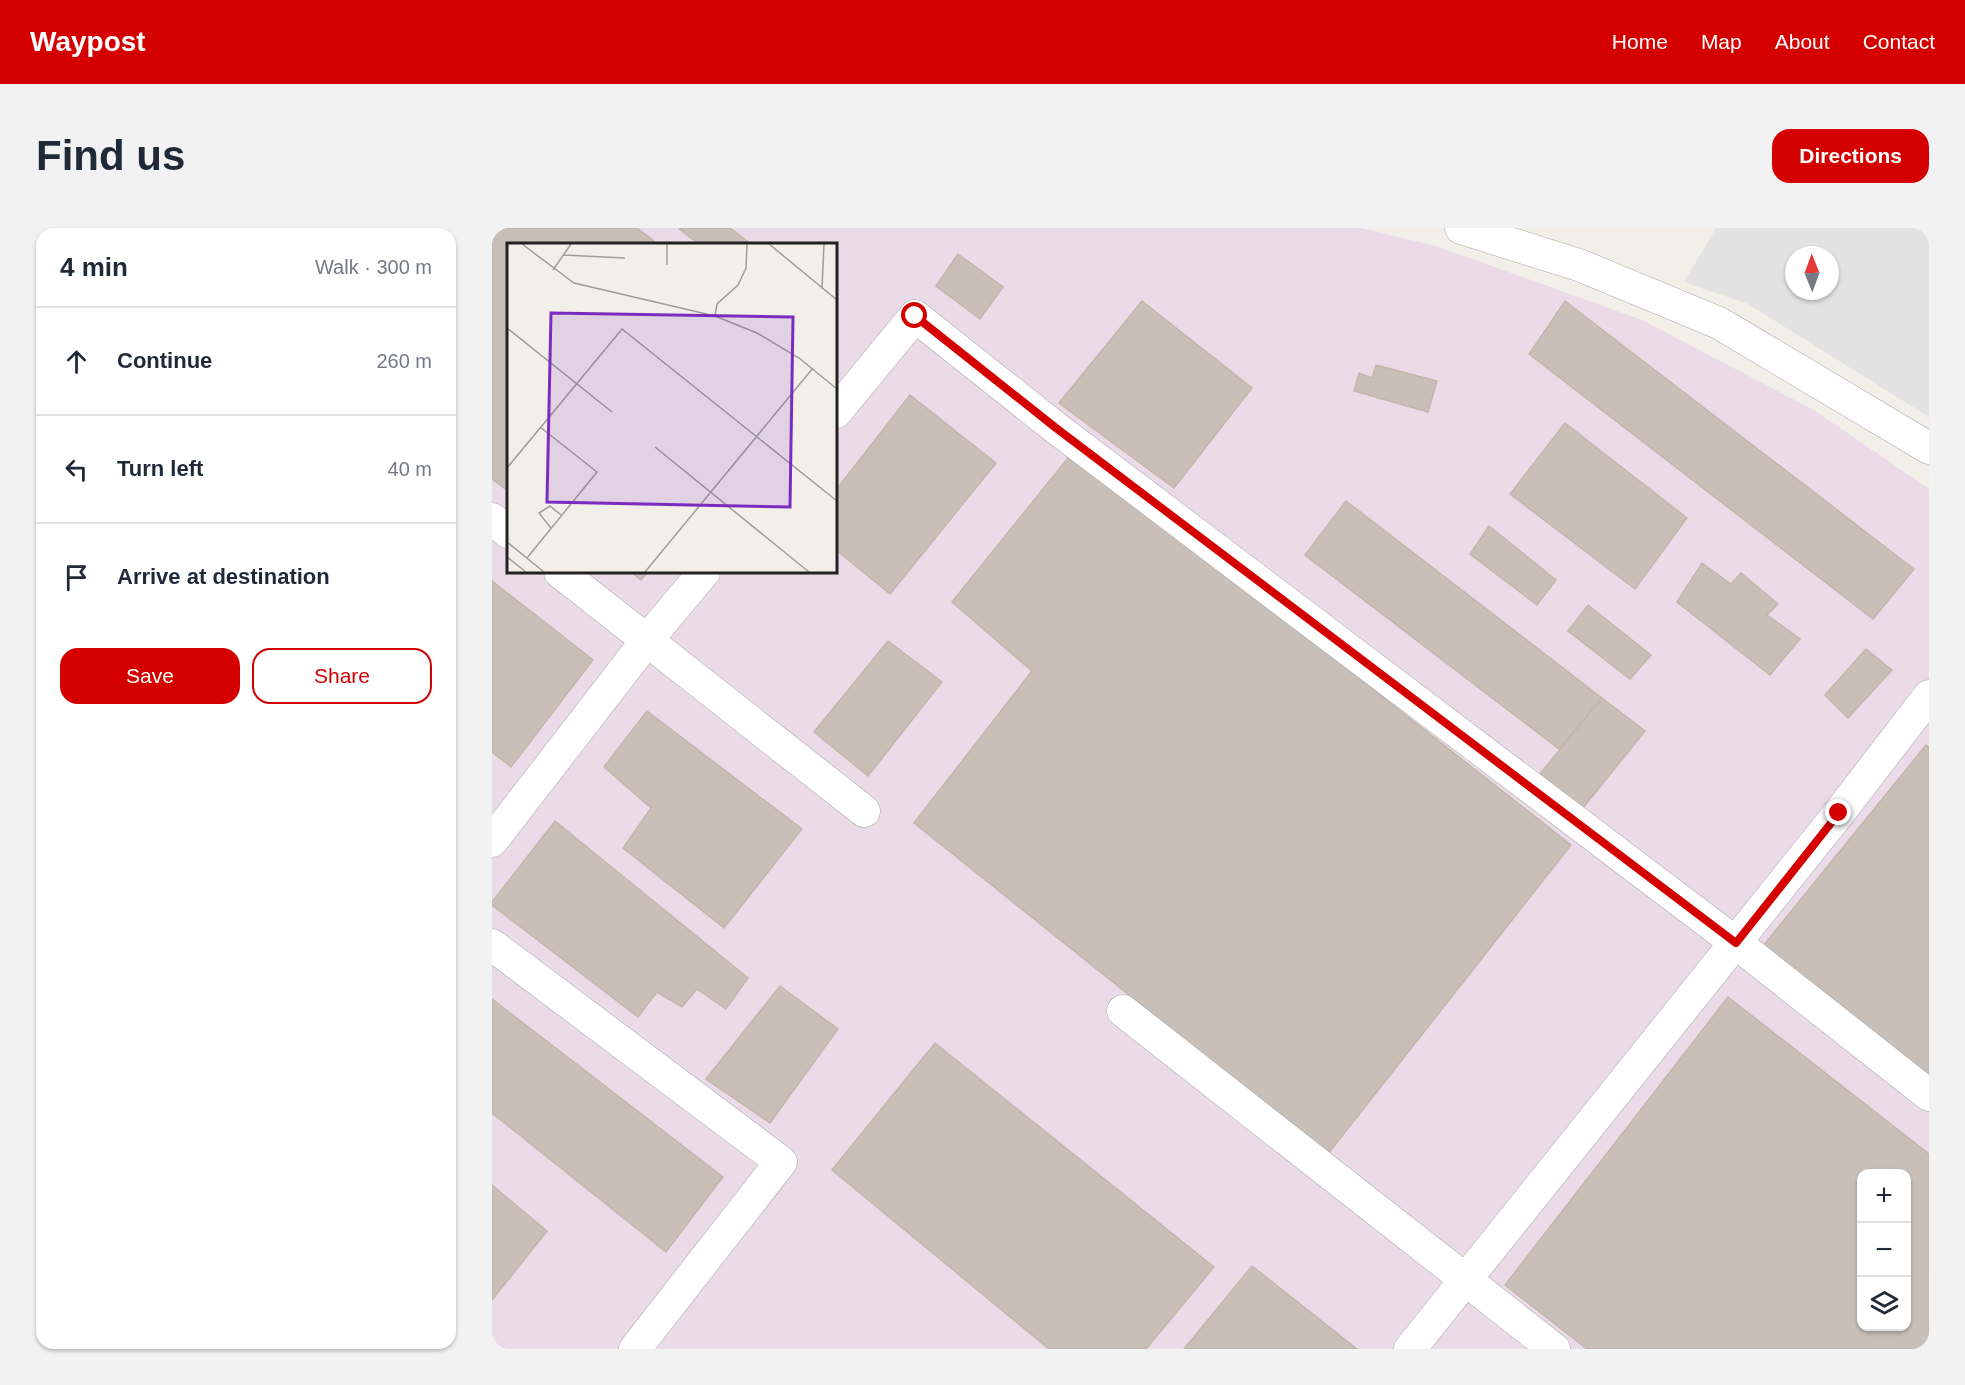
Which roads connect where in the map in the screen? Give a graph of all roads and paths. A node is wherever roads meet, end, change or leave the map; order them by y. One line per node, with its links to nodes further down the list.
1 (1463, 228): 3 (street)
2 (837, 411): 12 (street)
3 (1929, 448)
4 (492, 519): 5 (street)
5 (507, 531)
6 (561, 573): 8 (street)
7 (703, 573): 8 (street)
8 (648, 639): 10 (street); 11 (street)
9 (1929, 696): 12 (street)
10 (864, 810)
11 (492, 841)
12 (1736, 943): 15 (street); 16 (street)
13 (492, 945): 17 (street)
14 (1123, 1011): 16 (street)
15 (1929, 1095)
16 (1467, 1281): 18 (street); 19 (street)
17 (635, 1349)
18 (1410, 1349)
19 (1554, 1349)

